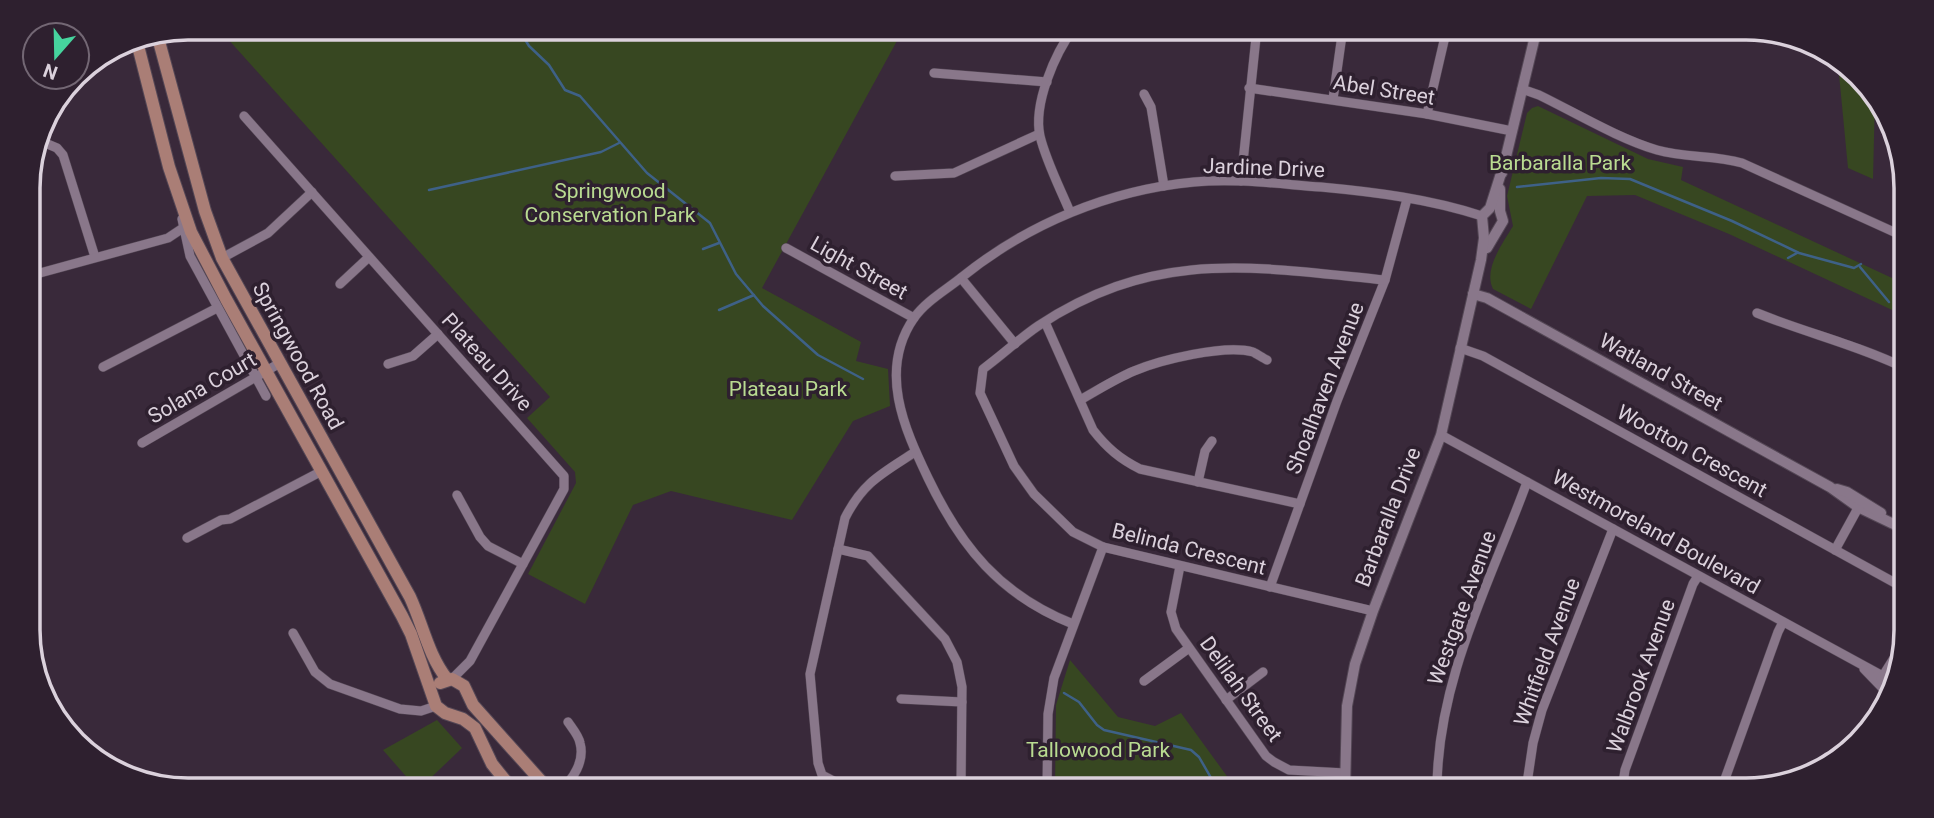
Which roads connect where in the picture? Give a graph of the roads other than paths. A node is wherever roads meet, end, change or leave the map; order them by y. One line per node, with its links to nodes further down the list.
1 (1064, 40): 9 (street)
2 (1255, 40): 10 (street)
3 (1341, 40): 13 (street)
4 (1444, 40): 14 (street)
5 (1534, 40): 11 (street, Barbaralla Drive)
6 (159, 43): 36 (main road, Springwood Road)
7 (139, 49): 24 (main road, Springwood Road)
8 (934, 73): 9 (street)
9 (1047, 82): 17 (street)
10 (1249, 88): 13 (street, Abel Street); 20 (street)
11 (1522, 89): 16 (street, Barbaralla Drive); 29 (street)
12 (1144, 94): 21 (street)
13 (1333, 99): 14 (street, Abel Street)
14 (1427, 114): 16 (street, Abel Street)
15 (244, 116): 22 (street, Plateau Drive)
16 (1512, 131): 26 (street, Barbaralla Drive)
17 (1040, 134): 19 (street); 25 (street)
18 (47, 145): 33 (street)
19 (895, 176)
20 (1241, 181): 21 (street, Jardine Drive); 23 (street, Jardine Drive)
21 (1164, 186): 25 (street, Jardine Drive)
22 (312, 192): 35 (street, Plateau Drive); 36 (street)
23 (1407, 199): 26 (street, Jardine Drive); 40 (street, Shoalhaven Avenue)
24 (183, 209): 28 (street, Springwood Road); 34 (main road, Springwood Road)
25 (1070, 212): 39 (street, Jardine Drive)
26 (1489, 214): 27 (street); 27 (street, Barbaralla Drive); 37 (street, Barbaralla Drive)
27 (1499, 227): 37 (street, Barbaralla Drive)
28 (183, 228): 30 (street); 31 (street, Springwood Road)
29 (1894, 232)
30 (168, 238): 31 (street); 33 (street)
31 (185, 239): 34 (street); 43 (street, Springwood Road)
32 (786, 248): 45 (street, Light Street)
33 (94, 257): 38 (street)
34 (205, 257): 55 (main road, Springwood Road)
35 (369, 257): 41 (street); 47 (street, Plateau Drive)
36 (222, 258): 51 (main road, Springwood Road)
37 (1481, 260): 42 (street, Barbaralla Drive)
38 (41, 273)
39 (961, 278): 45 (street, Jardine Drive); 48 (street)
40 (1385, 280): 46 (street, Belinda Crescent); 67 (street, Shoalhaven Avenue)
41 (340, 284)
42 (1473, 294): 49 (street, Barbaralla Drive); 65 (street, Watland Street)
43 (217, 308): 54 (street); 55 (street, Springwood Road)
44 (1757, 313): 52 (street)
45 (914, 318): 61 (street, Jardine Drive)
46 (1045, 322): 48 (street, Belinda Crescent); 57 (street)
47 (438, 334): 53 (street); 75 (street, Plateau Drive)
48 (1015, 344): 72 (street, Belinda Crescent)
49 (1460, 348): 58 (street, Barbaralla Drive); 74 (street, Wootton Crescent)
50 (1267, 360): 57 (street)
51 (279, 363): 55 (street, Solana Court); 88 (main road, Springwood Road)
52 (1894, 363)
53 (388, 364)
54 (103, 368)
55 (262, 374): 56 (street, Springwood Road); 60 (street, Solana Court); 62 (main road, Springwood Road)
56 (266, 396)
57 (1080, 400): 63 (street)
58 (1441, 435): 64 (street, Westmoreland Boulevard); 80 (street, Barbaralla Drive)
59 (1212, 441): 63 (street)
60 (142, 443)
61 (915, 452): 73 (street); 82 (street, Jardine Drive)
62 (322, 471): 71 (street); 96 (main road, Springwood Road)
63 (1198, 482): 67 (street)
64 (1527, 482): 70 (street, Westmoreland Boulevard); 103 (street, Westgate Avenue)
65 (1830, 487): 68 (street, Watland Street); 69 (street, Watland Street)
66 (457, 495): 75 (street)
67 (1300, 504): 79 (street, Shoalhaven Avenue)
68 (1858, 508): 69 (street, Watland Street); 74 (street)
69 (1894, 524)
70 (1613, 529): 77 (street, Westmoreland Boulevard); 104 (street, Whitfield Avenue)
71 (187, 538)
72 (1103, 547): 76 (street, Belinda Crescent); 82 (street)
73 (838, 549): 97 (street); 110 (street)
74 (1835, 550): 78 (street, Wootton Crescent)
75 (523, 564): 85 (street, Plateau Drive)
76 (1180, 566): 79 (street, Belinda Crescent); 84 (street, Delilah Street)
77 (1698, 576): 81 (street, Westmoreland Boulevard); 105 (street, Walbrook Avenue)
78 (1894, 582)
79 (1270, 587): 80 (street, Belinda Crescent)
80 (1373, 611): 100 (street, Barbaralla Drive)
81 (1783, 622): 89 (street, Westmoreland Boulevard); 106 (street)
82 (1073, 624): 101 (street)
83 (293, 633): 96 (street)
84 (1189, 648): 90 (street); 95 (street, Delilah Street)
85 (470, 661): 88 (street, Plateau Drive); 93 (street, Plateau Drive)
86 (1890, 664): 89 (street)
87 (1263, 671): 95 (street)
88 (450, 679): 93 (main road); 96 (main road)
89 (1880, 679): 91 (street, Westmoreland Boulevard); 92 (street, Westmoreland Boulevard)
90 (1144, 681)
91 (1885, 681)
92 (1884, 685)
93 (466, 690): 98 (main road); 108 (main road)
94 (901, 699): 97 (street)
95 (1226, 699): 100 (street, Delilah Street)
96 (435, 700): 98 (main road)
97 (962, 702): 111 (street)
98 (450, 714): 107 (main road)
99 (568, 722): 109 (street)
100 (1345, 773): 102 (street, Barbaralla Drive)
101 (1047, 777)
102 (1345, 777)
103 (1438, 777)
104 (1528, 777)
105 (1624, 777)
106 (1726, 777)
107 (503, 778)
108 (538, 778)
109 (573, 778)
110 (827, 778)
111 (961, 778)

